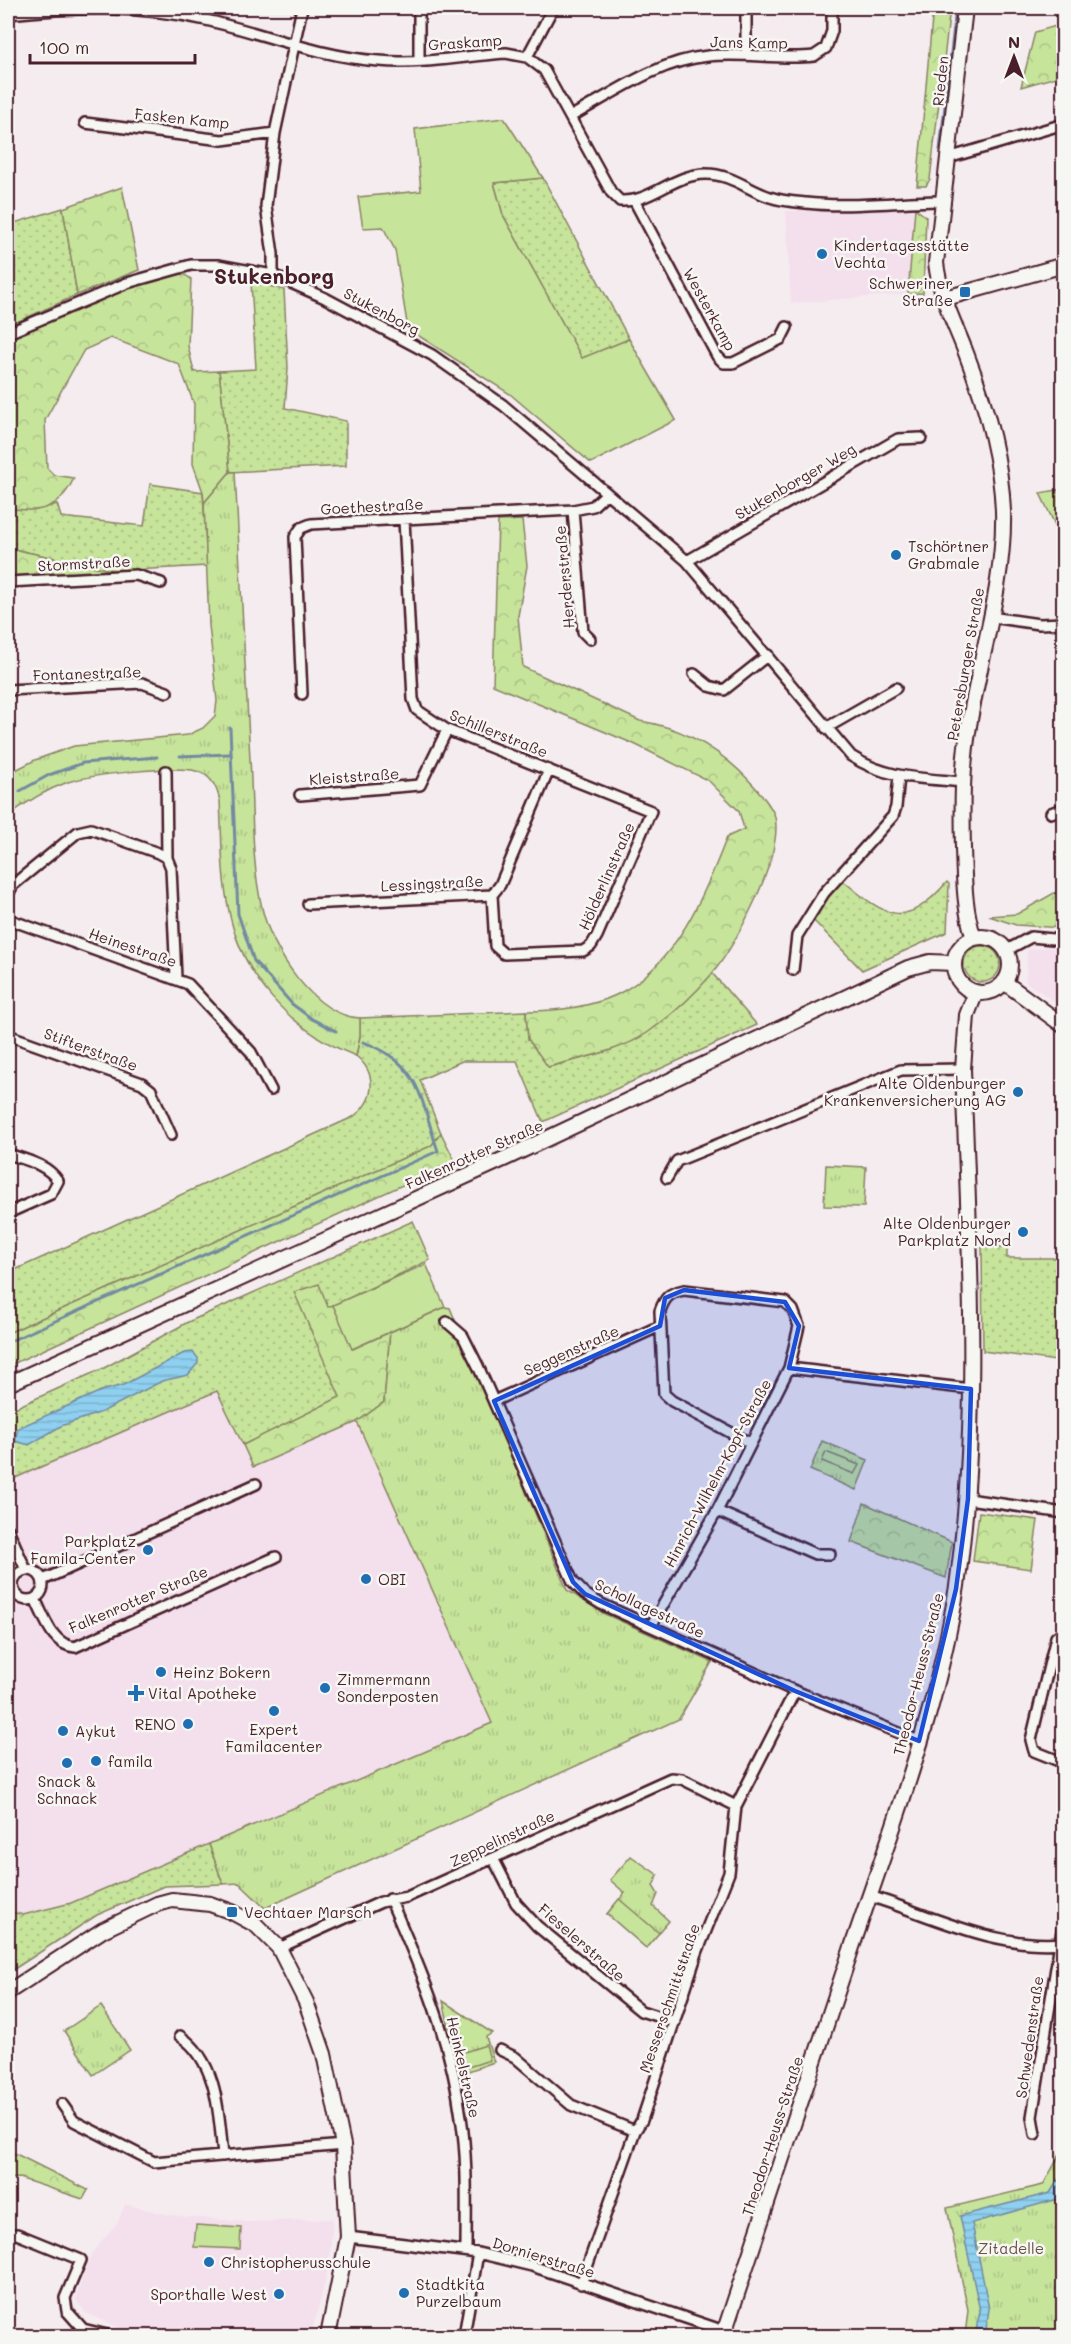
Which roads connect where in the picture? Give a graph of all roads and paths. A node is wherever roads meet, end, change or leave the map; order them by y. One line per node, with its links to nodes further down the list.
1 (122, 8): 8 (street, Graskamp); 9 (street, Graskamp)
2 (302, 8): 9 (street)
3 (419, 8): 12 (street)
4 (553, 8): 11 (street)
5 (746, 8): 10 (street)
6 (832, 8): 10 (street, Jans Kamp)
7 (965, 8): 17 (street, Rieden)
8 (8, 13)
9 (294, 44): 12 (street, Graskamp); 16 (street)
10 (746, 55): 13 (street, Jans Kamp)
11 (527, 57): 12 (street, Graskamp); 13 (street)
12 (419, 60)
13 (570, 117): 19 (street)
14 (85, 123): 16 (street, Fasken Kamp)
15 (1064, 124): 17 (street)
16 (275, 133): 21 (street)
17 (948, 158): 18 (street, Rieden)
18 (945, 201): 19 (street); 22 (street, Rieden)
19 (635, 202): 23 (street, Westerkamp)
20 (1064, 265): 22 (street)
21 (273, 275): 24 (street, Stukenborg); 26 (street, Stukenborg)
22 (942, 296): 32 (street, Petersburger Straße)
23 (787, 327)
24 (8, 333)
25 (921, 438): 29 (street, Stukenborger Weg)
26 (607, 493): 27 (street, Goethestraße); 29 (street, Stukenborg)
27 (573, 510): 28 (street, Goethestraße); 34 (street, Herderstraße)
28 (404, 519): 40 (street, Goethestraße); 42 (street, Schillerstraße)
29 (687, 561): 35 (street, Stukenborg)
30 (8, 582): 31 (street, Stormstraße)
31 (161, 583)
32 (991, 617): 33 (street); 46 (street, Petersburger Straße)
33 (1064, 623)
34 (590, 639)
35 (768, 655): 36 (street); 41 (street, Stukenborg)
36 (693, 674)
37 (896, 688): 41 (street)
38 (8, 690): 39 (street, Fontanestraße)
39 (167, 692)
40 (302, 694)
41 (826, 728): 45 (street, Stukenborg)
42 (447, 730): 43 (street, Schillerstraße); 47 (street, Kleiststraße)
43 (549, 770): 49 (street, Schillerstraße); 53 (street, Lessingstraße)
44 (166, 771): 51 (street)
45 (899, 776): 46 (street, Stukenborg); 60 (street)
46 (963, 782): 56 (street, Petersburger Straße)
47 (300, 795)
48 (1064, 808): 50 (street)
49 (651, 811): 53 (street, Hölderlinstraße)
50 (1051, 813)
51 (167, 858): 52 (street); 61 (street)
52 (8, 894)
53 (492, 896): 54 (street, Lessingstraße)
54 (308, 904)
55 (8, 919): 61 (street, Heinestraße)
56 (974, 938): 58 (street); 59 (street)
57 (1064, 940): 58 (street)
58 (1006, 950): 62 (street)
59 (954, 963): 63 (street); 75 (street, Falkenrotter Straße)
60 (794, 970)
61 (176, 978): 67 (street, Heinestraße)
62 (1004, 982): 63 (street); 64 (street)
63 (976, 992): 66 (street, Theodor-Heuss-Straße)
64 (1064, 1026)
65 (8, 1035): 68 (street, Stifterstraße)
66 (963, 1069): 70 (street); 76 (street, Theodor-Heuss-Straße)
67 (271, 1090)
68 (171, 1134)
69 (8, 1154): 71 (street)
70 (668, 1178)
71 (8, 1213)
72 (447, 1322): 77 (street, Schollagestraße)
73 (660, 1326): 74 (street); 77 (street, Seggenstraße); 78 (street)
74 (789, 1368): 76 (street, Hinrich-Wilhelm-Kopf-Straße); 78 (street, Hinrich-Wilhelm-Kopf-Straße)
75 (8, 1384)
76 (971, 1389): 80 (street, Theodor-Heuss-Straße)
77 (494, 1401): 90 (street, Schollagestraße)
78 (750, 1443): 81 (street, Hinrich-Wilhelm-Kopf-Straße)
79 (256, 1484): 87 (street)
80 (968, 1499): 82 (street); 93 (street, Theodor-Heuss-Straße)
81 (717, 1511): 84 (street); 90 (street, Hinrich-Wilhelm-Kopf-Straße)
82 (1064, 1513)
83 (8, 1529): 86 (street)
84 (830, 1554)
85 (276, 1557): 89 (street, Falkenrotter Straße)
86 (26, 1570): 87 (street); 88 (street)
87 (43, 1580): 89 (street)
88 (11, 1595): 89 (street)
89 (35, 1599)
90 (651, 1626): 92 (street, Schollagestraße)
91 (1064, 1631): 94 (street)
92 (795, 1691): 93 (street, Schollagestraße); 95 (street, Messerschmittstraße)
93 (919, 1741): 97 (street, Theodor-Heuss-Straße)
94 (1064, 1763)
95 (736, 1806): 96 (street, Zeppelinstraße); 103 (street, Messerschmittstraße)
96 (494, 1860): 98 (street, Zeppelinstraße); 103 (street, Fieselerstraße)
97 (870, 1896): 100 (street); 117 (street, Theodor-Heuss-Straße)
98 (390, 1899): 101 (street, Zeppelinstraße); 113 (street, Heinkelstraße)
99 (1064, 1918): 100 (street, Schwedenstraße)
100 (1061, 1943): 108 (street, Schwedenstraße)
101 (279, 1948): 102 (street); 109 (street)
102 (8, 1992)
103 (675, 2022): 107 (street, Messerschmittstraße)
104 (180, 2036): 110 (street)
105 (500, 2050): 107 (street)
106 (62, 2104): 110 (street)
107 (635, 2131): 115 (street, Messerschmittstraße)
108 (1035, 2134)
109 (344, 2145): 110 (street); 112 (street)
110 (223, 2156)
111 (8, 2235): 116 (street)
112 (348, 2237): 113 (street, Dornierstraße); 120 (street)
113 (466, 2251): 114 (street, Dornierstraße)
114 (478, 2253): 115 (street, Dornierstraße); 121 (street)
115 (581, 2284): 117 (street, Dornierstraße)
116 (83, 2329): 118 (street); 119 (street)
117 (724, 2334): 122 (street, Dornierstraße)
118 (73, 2337)
119 (111, 2337)
120 (328, 2337)
121 (464, 2337)
122 (739, 2337)

